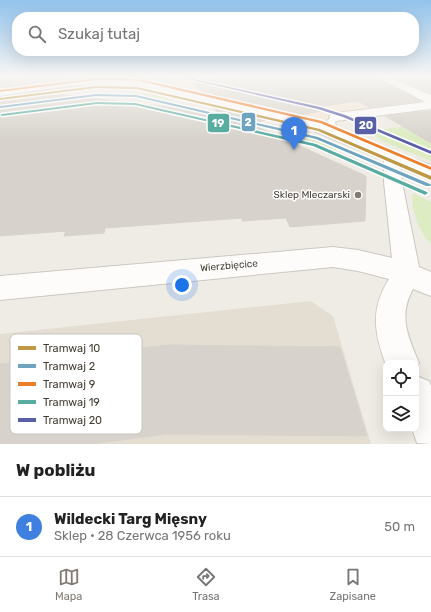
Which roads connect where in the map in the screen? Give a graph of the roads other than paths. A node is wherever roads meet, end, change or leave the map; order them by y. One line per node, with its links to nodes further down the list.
1 (20, 98): 3 (street)
2 (192, 98): 6 (street)
3 (0, 102)
4 (431, 105): 5 (street)
5 (336, 117): 6 (lane)
6 (334, 133): 7 (street)
7 (392, 158): 8 (street); 9 (street); 10 (street)
8 (431, 171)
9 (431, 185)
10 (419, 279): 11 (street, Wierzbięcice); 12 (street)
11 (0, 288)
12 (401, 360)
13 (417, 396): 14 (street)
14 (431, 429)

